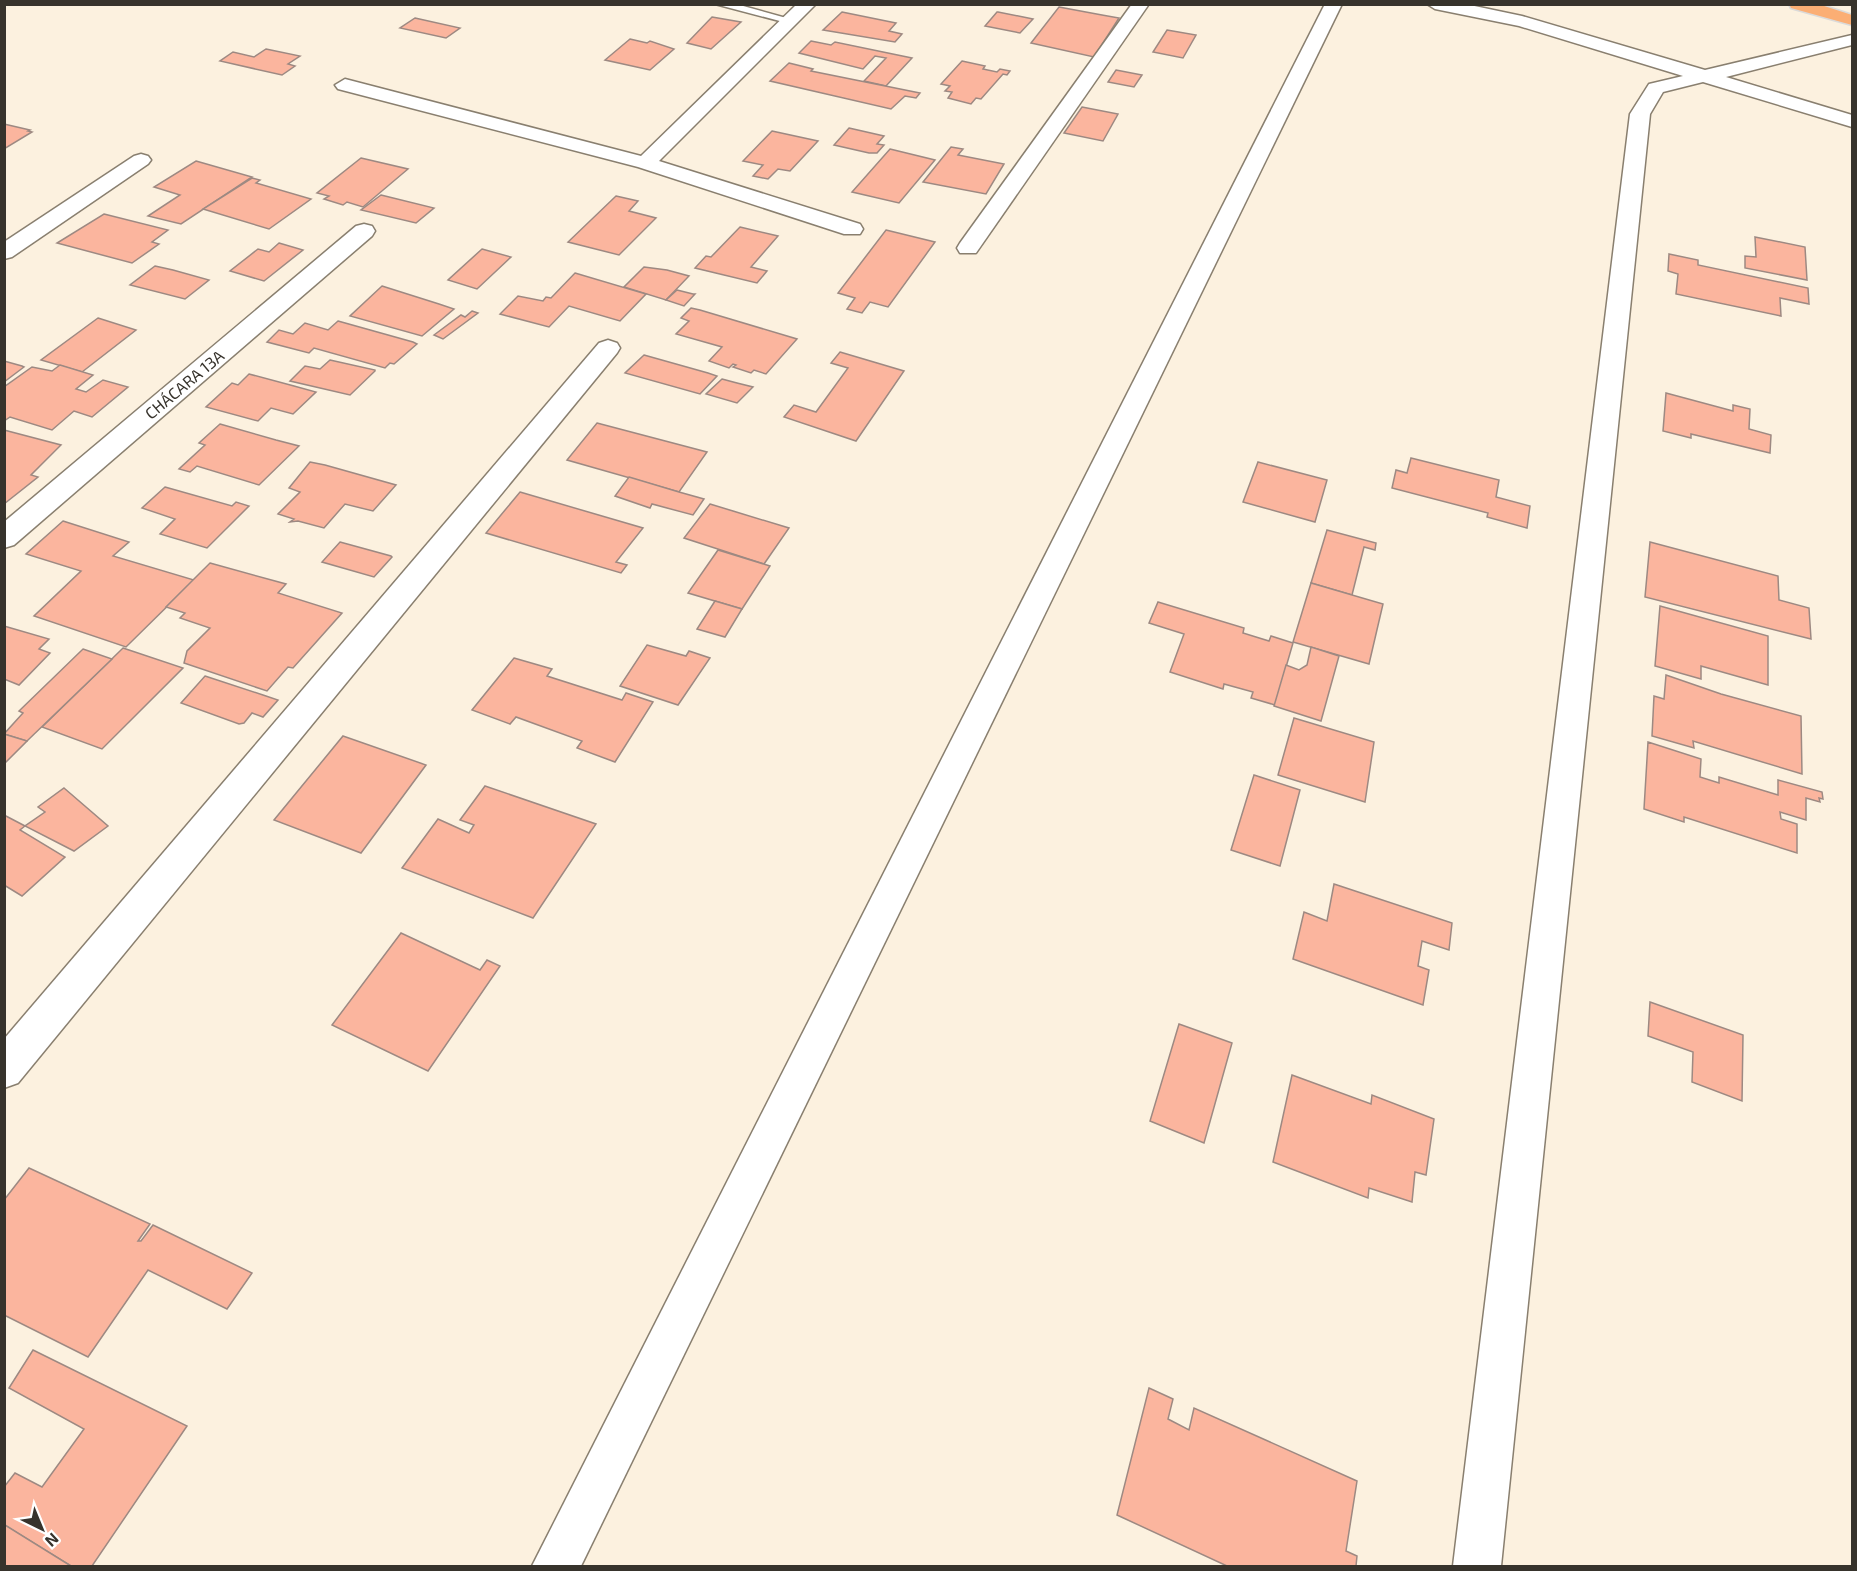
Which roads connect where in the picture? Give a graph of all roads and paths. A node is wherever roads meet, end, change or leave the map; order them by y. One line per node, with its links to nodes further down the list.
1 (720, 4): 8 (lane)
2 (808, 4): 8 (street)
3 (1141, 4): 17 (street)
4 (1334, 4): 22 (street)
5 (1435, 4): 10 (street)
6 (1797, 4): 7 (highway)
7 (1852, 20)
8 (792, 21): 14 (street)
9 (1852, 40): 10 (street)
10 (1706, 76): 12 (street); 23 (street)
11 (345, 85): 14 (street)
12 (1852, 122)
13 (141, 160): 18 (street)
14 (645, 163): 15 (street)
15 (852, 229)
16 (364, 231): 20 (street, CHÁCARA 13A)
17 (968, 248)
18 (4, 252)
19 (608, 348): 21 (street)
20 (4, 538)
21 (4, 1070)
22 (556, 1566)
23 (1477, 1566)

